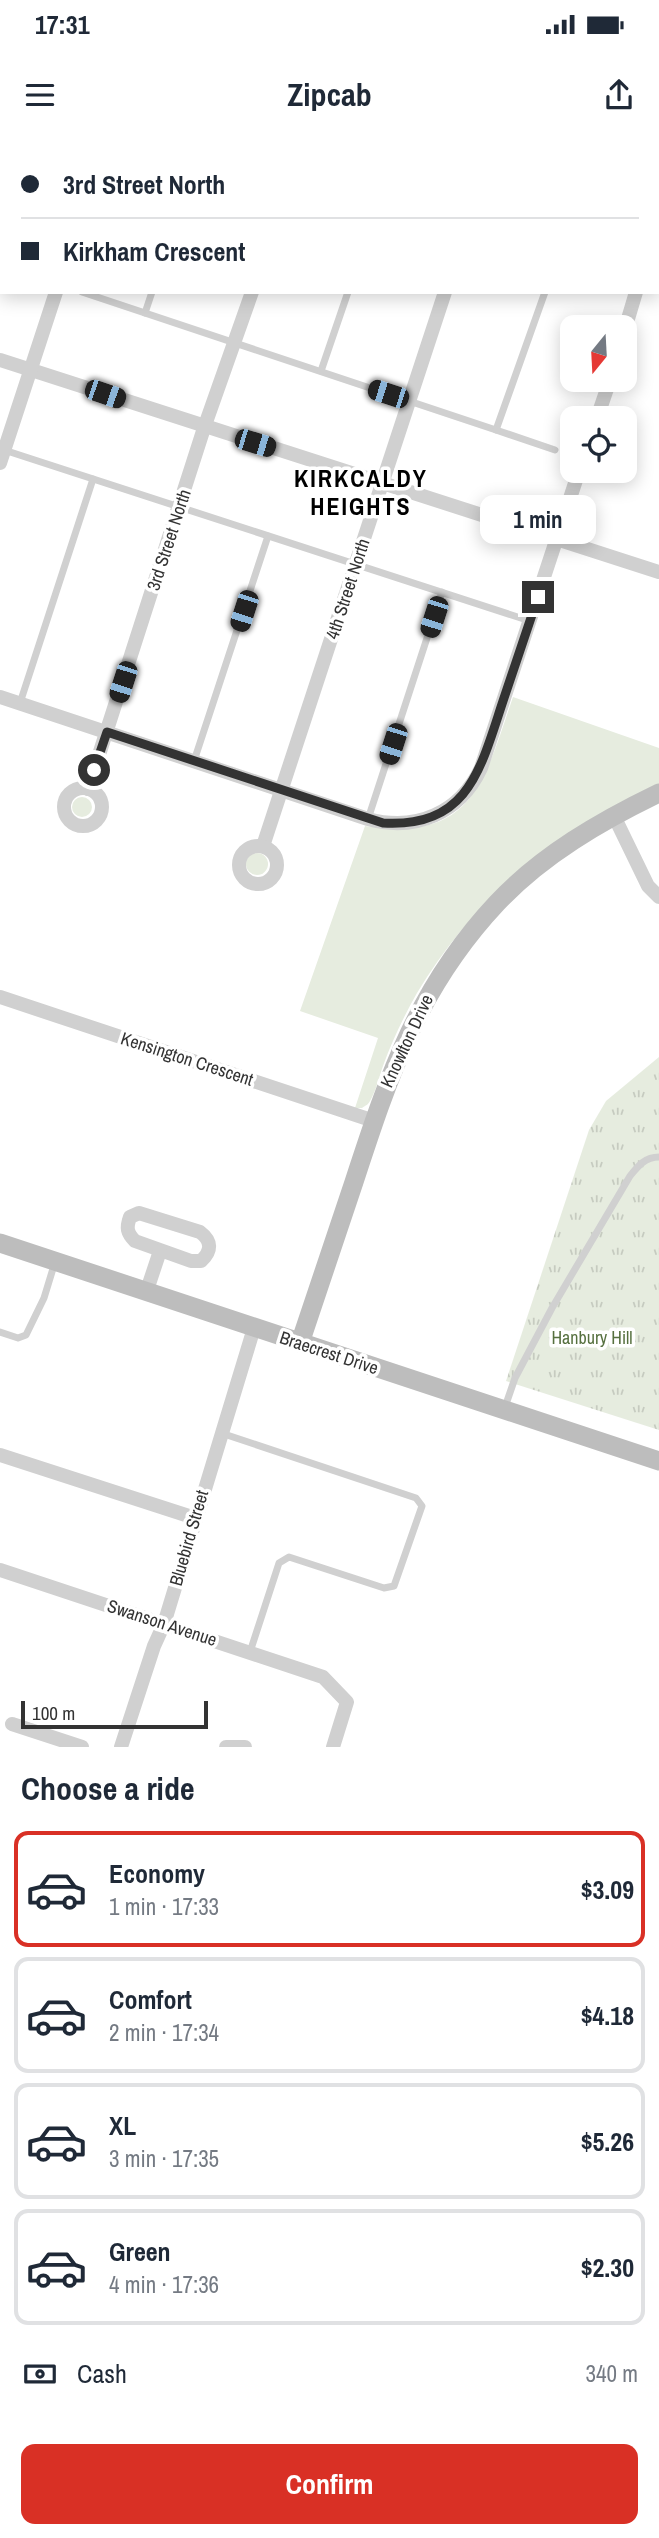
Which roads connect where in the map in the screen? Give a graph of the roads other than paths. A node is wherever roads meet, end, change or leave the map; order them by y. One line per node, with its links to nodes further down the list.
1 (55, 294): 13 (street)
2 (88, 294): 9 (lane)
3 (151, 294): 9 (lane)
4 (251, 294): 11 (street, 3rd Street North)
5 (347, 294): 14 (lane)
6 (444, 294): 15 (street, 4th Street North)
7 (544, 294): 17 (lane)
8 (635, 294): 10 (street)
9 (145, 313): 11 (lane)
10 (629, 315)
11 (236, 343): 14 (lane); 16 (street, 3rd Street North)
12 (0, 359): 13 (street)
13 (30, 369): 16 (street); 19 (street)
14 (321, 371): 15 (lane)
15 (410, 401): 17 (lane); 21 (street, 4th Street North)
16 (204, 428): 21 (street); 23 (street, 3rd Street North)
17 (496, 430): 18 (lane)
18 (555, 450)
19 (1, 454): 20 (lane)
20 (93, 479): 23 (lane); 31 (lane)
21 (383, 482): 25 (street); 26 (street, 4th Street North)
22 (575, 483): 25 (street)
23 (181, 508): 24 (lane); 32 (street, 3rd Street North)
24 (268, 536): 26 (lane); 33 (lane)
25 (556, 539): 27 (street); 29 (street)
26 (356, 564): 28 (lane); 35 (street, 4th Street North)
27 (659, 572)
28 (442, 592): 29 (lane); 38 (lane)
29 (530, 621): 38 (street)
30 (0, 697): 31 (street)
31 (20, 703): 32 (street)
32 (107, 732): 33 (street); 34 (street, 3rd Street North)
33 (194, 761): 35 (street)
34 (88, 789)
35 (281, 790): 38 (street); 39 (street, 4th Street North)
36 (659, 793): 37 (street, Knowlton Drive)
37 (614, 817): 40 (street); 42 (street, Knowlton Drive)
38 (368, 819)
39 (263, 846)
40 (659, 897)
41 (0, 998): 42 (street, Kensington Crescent)
42 (374, 1121): 50 (street, Knowlton Drive)
43 (659, 1157): 51 (lane)
44 (0, 1243): 46 (street, Braecrest Drive)
45 (160, 1251): 45 (street); 47 (street)
46 (55, 1261): 47 (street, Braecrest Drive); 49 (lane)
47 (146, 1293): 48 (street, Braecrest Drive)
48 (254, 1328): 50 (street, Braecrest Drive); 52 (street, Bluebird Street)
49 (0, 1332)
50 (300, 1343): 51 (street, Braecrest Drive)
51 (504, 1411): 54 (street, Braecrest Drive)
52 (221, 1433): 55 (street, Bluebird Street); 58 (lane)
53 (0, 1455): 55 (street)
54 (659, 1461)
55 (195, 1518): 57 (street, Bluebird Street)
56 (0, 1570): 57 (street, Swanson Avenue)
57 (164, 1624): 58 (street, Swanson Avenue); 61 (street, Bluebird Street)
58 (250, 1653): 64 (street, Swanson Avenue)
59 (12, 1724): 60 (street)
60 (82, 1747)
61 (121, 1747)
62 (226, 1747): 63 (street)
63 (244, 1747)
64 (333, 1747)

